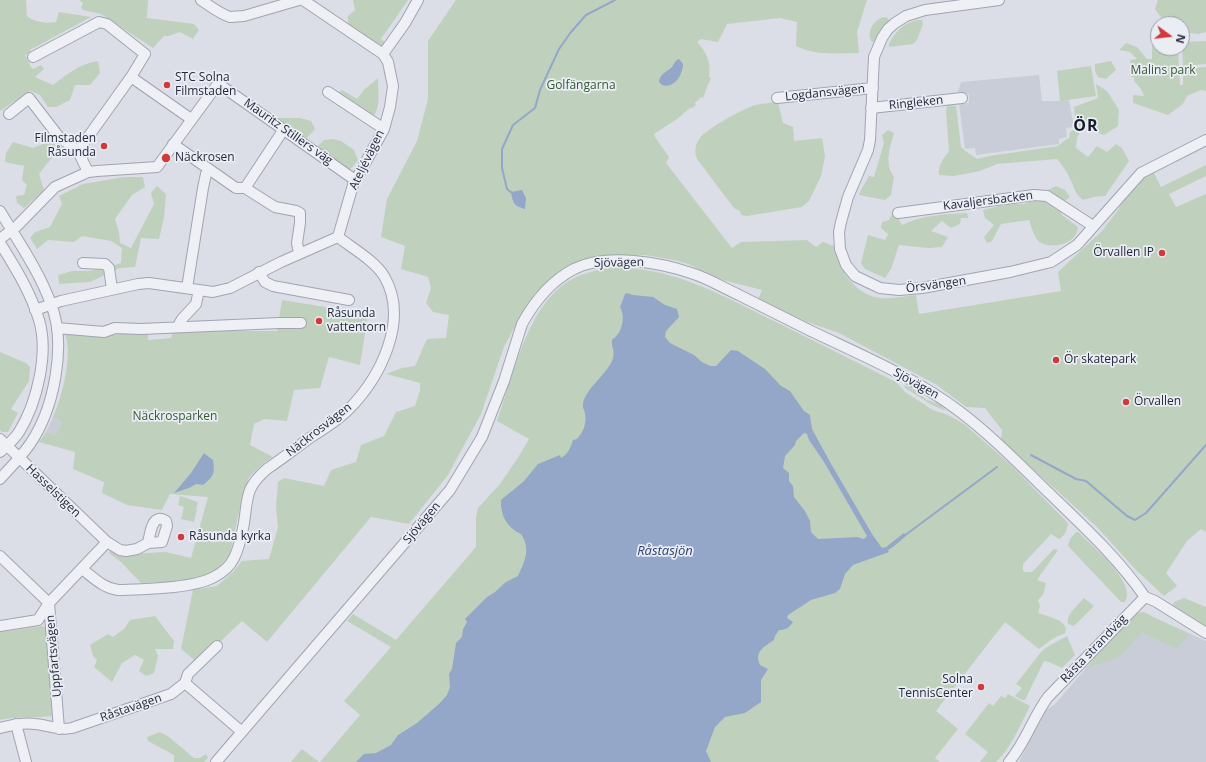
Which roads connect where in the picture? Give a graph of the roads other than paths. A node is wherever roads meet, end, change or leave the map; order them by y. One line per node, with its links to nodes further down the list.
1 (201, 0): 2 (street)
2 (299, 0)
3 (303, 0): 6 (street)
4 (418, 0): 6 (street)
5 (999, 0): 9 (street, Örsvängen)
6 (383, 54): 17 (street, Ateljévägen)
7 (33, 57): 8 (street)
8 (131, 77): 15 (street); 20 (street)
9 (873, 88): 11 (street, Logdansvägen); 13 (street, Örsvängen)
10 (328, 92): 17 (street)
11 (777, 98)
12 (962, 98): 13 (street, Ringleken)
13 (871, 108): 27 (street, Örsvängen)
14 (9, 114): 20 (street)
15 (191, 119): 16 (street, Mauritz Stillers väg); 19 (street)
16 (284, 129): 23 (street, Mauritz Stillers väg); 24 (street)
17 (384, 129): 23 (street, Ateljévägen)
18 (1206, 140): 27 (street, Örsvängen)
19 (173, 144): 21 (street); 22 (street)
20 (78, 151): 22 (street)
21 (209, 169): 24 (street); 35 (street)
22 (88, 172): 28 (street)
23 (355, 180): 29 (street, Ateljévägen)
24 (245, 188): 32 (street)
25 (0, 211): 28 (street)
26 (898, 213): 27 (street, Kavaljersbacken)
27 (1093, 226)
28 (11, 230): 30 (street); 39 (street)
29 (338, 237): 32 (street); 50 (street, Näckrosvägen)
30 (0, 239)
31 (0, 243): 40 (street)
32 (299, 253): 34 (street)
33 (84, 262): 36 (street)
34 (259, 272): 37 (street); 38 (street)
35 (187, 288): 36 (street); 37 (street)
36 (112, 289): 39 (street)
37 (199, 290): 42 (street)
38 (349, 300)
39 (51, 304): 40 (street); 43 (street)
40 (35, 310): 44 (street)
41 (301, 323): 42 (street)
42 (178, 326): 43 (street)
43 (57, 328): 45 (street)
44 (2, 446): 45 (street, Hasselstigen)
45 (19, 458): 46 (street); 47 (street, Hasselstigen)
46 (0, 479)
47 (107, 542): 48 (street); 50 (street)
48 (148, 543)
49 (0, 556): 52 (street, Uppfartsvägen)
50 (82, 569): 52 (street)
51 (1145, 597): 54 (street); 60 (street, Sjövägen); 63 (street, Råsta strandväg)
52 (49, 603): 53 (street); 59 (street, Uppfartsvägen)
53 (0, 626)
54 (1206, 633)
55 (217, 646): 56 (street)
56 (185, 683): 59 (street, Råstavägen); 60 (street)
57 (16, 724): 58 (street, Råstavägen); 59 (street, Råstavägen); 61 (street)
58 (0, 728)
59 (60, 729)
60 (242, 732): 62 (street, Sjövägen)
61 (26, 762)
62 (216, 762)
63 (1009, 762)

